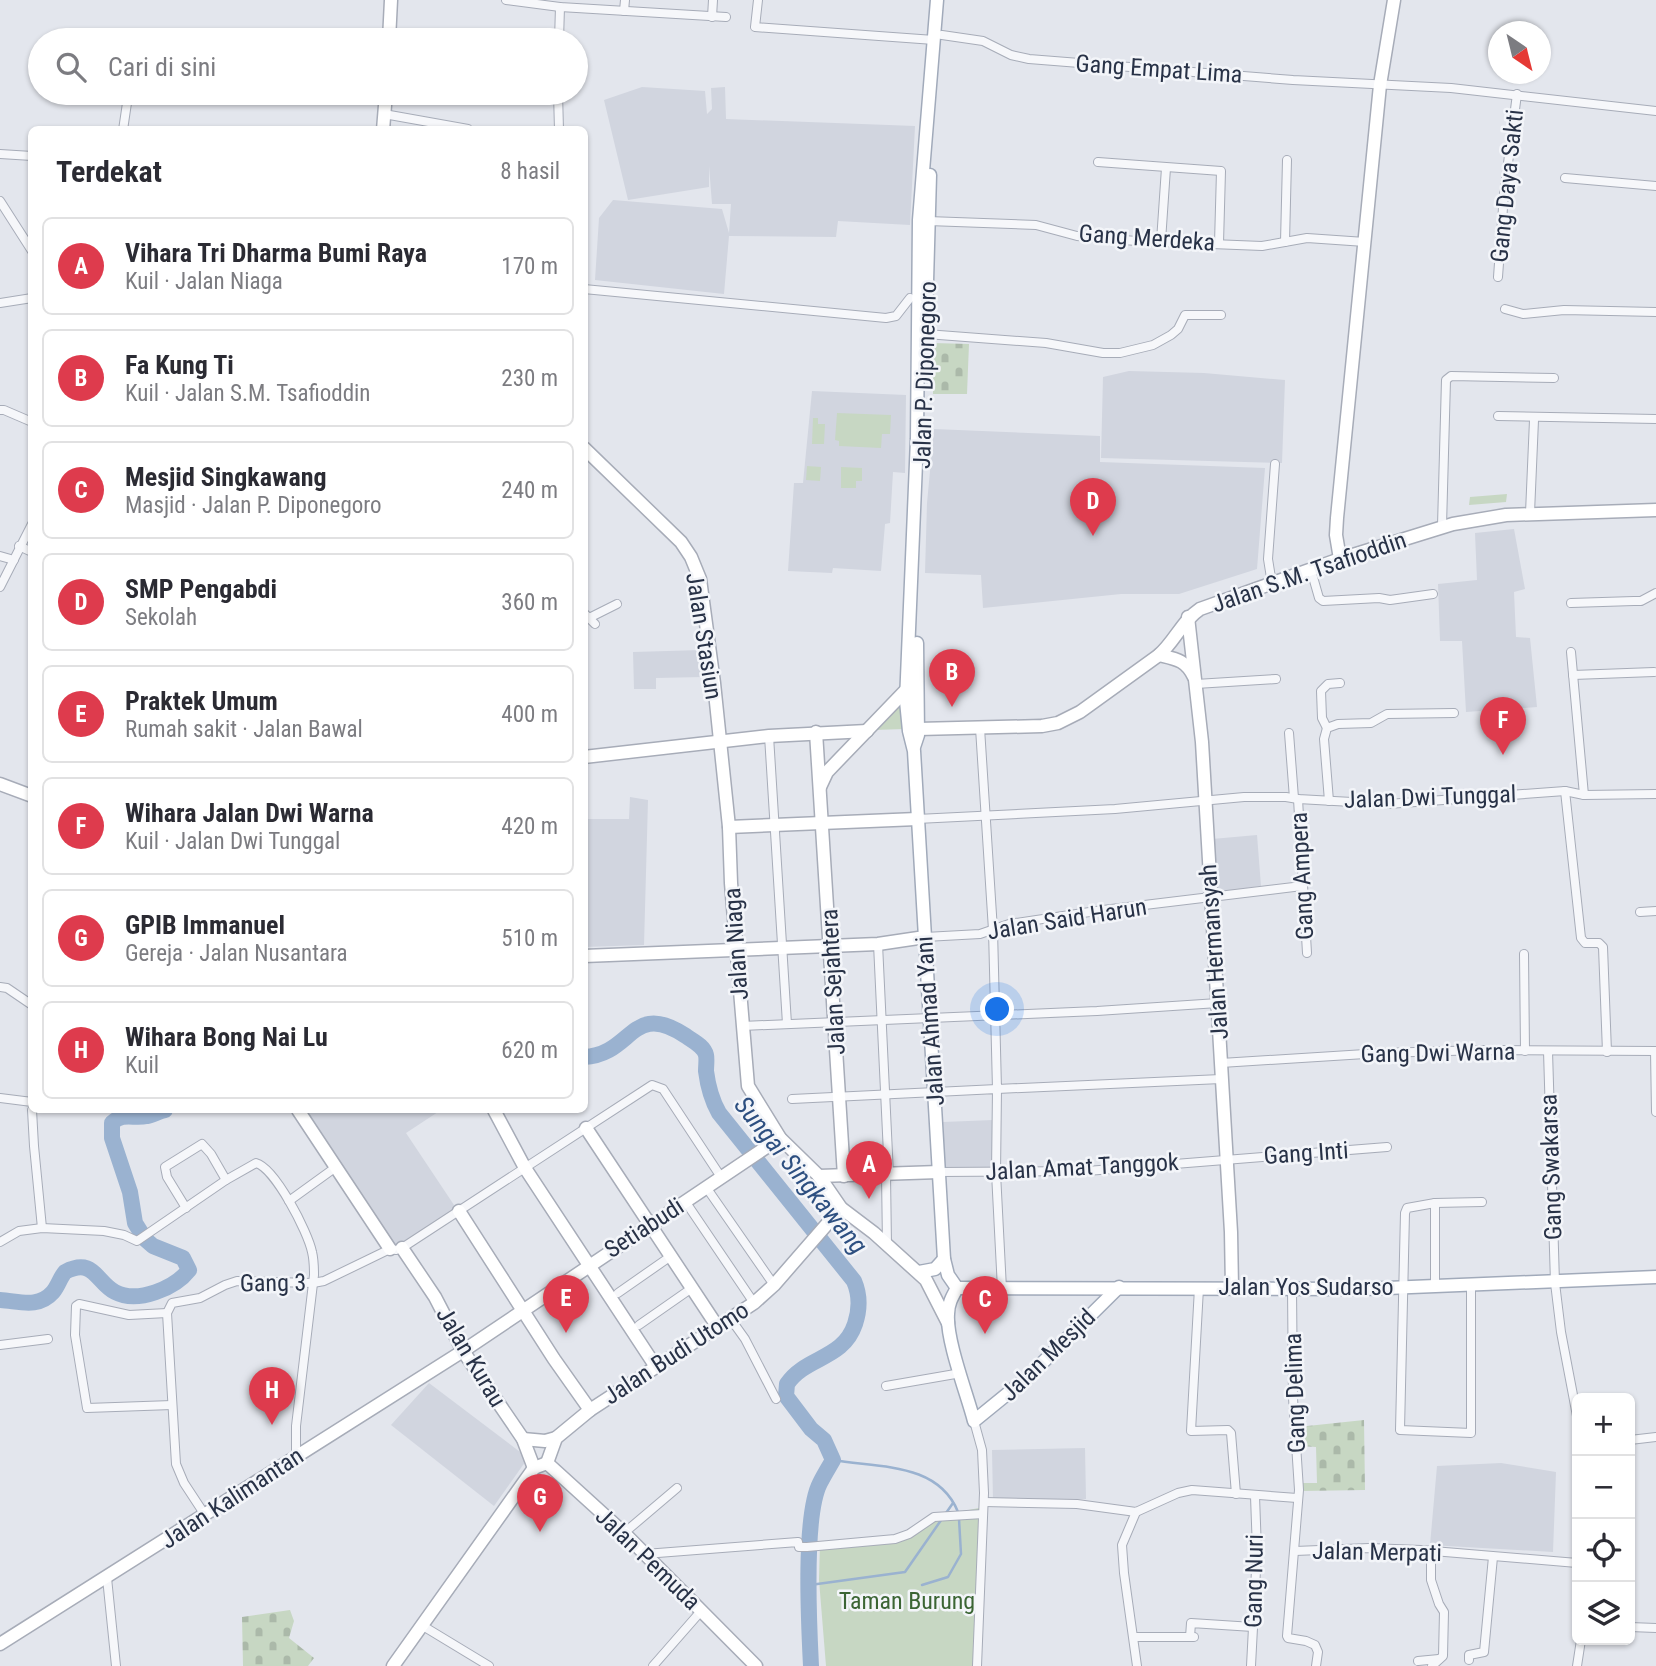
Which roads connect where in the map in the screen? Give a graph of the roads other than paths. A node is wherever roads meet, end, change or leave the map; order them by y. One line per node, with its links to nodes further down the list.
1 (391, 0): 13 (main road)
2 (506, 0): 9 (street)
3 (625, 0): 10 (street)
4 (713, 0): 11 (street)
5 (758, 0): 15 (street, Gang Empat Lima)
6 (937, 0): 15 (main road, Jalan P. Diponegoro)
7 (945, 0): 15 (main road, Jalan P. Diponegoro)
8 (1394, 0): 16 (main road)
9 (560, 7): 10 (street); 14 (street)
10 (624, 11): 11 (street)
11 (712, 17): 12 (street)
12 (726, 17)
13 (390, 28)
14 (559, 28)
15 (938, 38): 16 (street, Gang Empat Lima); 35 (main road, Jalan P. Diponegoro); 41 (main road, Jalan P. Diponegoro)
16 (1380, 85): 17 (street, Gang Empat Lima); 38 (main road)
17 (1517, 94): 21 (street, Gang Empat Lima); 42 (street, Gang Daya Sakti)
18 (127, 105): 23 (street)
19 (385, 105): 22 (main road)
20 (558, 105): 26 (street)
21 (1656, 111)
22 (384, 114): 24 (main road); 25 (street)
23 (124, 126)
24 (383, 126)
25 (451, 126)
26 (559, 126)
27 (0, 154): 28 (street)
28 (28, 156)
29 (1287, 160): 37 (street)
30 (1098, 162): 31 (street)
31 (1166, 168): 36 (street); 39 (street)
32 (1565, 178): 33 (street)
33 (1656, 186)
34 (0, 201): 40 (street)
35 (928, 221): 36 (street, Gang Merdeka); 41 (main road, Jalan P. Diponegoro)
36 (1161, 241): 39 (street, Gang Merdeka)
37 (1285, 242): 38 (street, Gang Merdeka); 39 (street, Gang Merdeka)
38 (1365, 242): 64 (main road)
39 (1219, 243)
40 (28, 245)
41 (923, 247): 50 (main road, Jalan P. Diponegoro); 82 (main road, Jalan P. Diponegoro)
42 (1497, 277)
43 (588, 289): 44 (street)
44 (910, 298)
45 (28, 299): 46 (street)
46 (0, 303)
47 (1505, 309): 48 (street)
48 (1656, 312)
49 (1221, 315): 50 (street)
50 (926, 334): 86 (main road, Jalan P. Diponegoro)
51 (1554, 379): 61 (street)
52 (0, 410): 55 (street)
53 (1498, 416): 54 (street)
54 (1656, 419)
55 (28, 420)
56 (1534, 420): 60 (street)
57 (588, 452): 91 (main road, Jalan Stasiun)
58 (1275, 464): 67 (street)
59 (1656, 510): 60 (main road, Jalan S.M. Tsafioddin)
60 (1530, 513): 61 (main road, Jalan S.M. Tsafioddin)
61 (1442, 526): 64 (main road, Jalan S.M. Tsafioddin)
62 (26, 549): 65 (street)
63 (0, 556): 65 (street)
64 (1340, 559): 66 (main road, Jalan S.M. Tsafioddin)
65 (14, 560): 68 (street)
66 (1311, 570): 67 (main road, Jalan S.M. Tsafioddin); 70 (street)
67 (1272, 584): 73 (main road, Jalan S.M. Tsafioddin)
68 (0, 587)
69 (1656, 593): 71 (street)
70 (1433, 594)
71 (1571, 603)
72 (617, 604): 74 (street)
73 (1188, 617): 76 (main road, Jalan S.M. Tsafioddin); 80 (main road, Jalan Hermansyah)
74 (590, 618)
75 (1571, 652): 78 (street)
76 (1159, 655): 80 (main road); 84 (main road, Jalan S.M. Tsafioddin)
77 (1654, 672): 78 (street)
78 (1573, 675): 99 (street)
79 (1276, 679): 80 (street)
80 (1196, 682): 100 (main road, Jalan Hermansyah)
81 (1340, 683): 85 (street)
82 (907, 689): 87 (main road); 92 (main road, Jalan P. Diponegoro)
83 (1454, 713): 85 (street)
84 (980, 728): 86 (main road, Jalan S.M. Tsafioddin); 103 (street)
85 (1327, 728): 102 (street)
86 (918, 729): 92 (main road, Jalan P. Diponegoro)
87 (867, 731): 88 (main road); 95 (main road)
88 (816, 732): 90 (main road); 95 (main road, Jalan Sejahtera)
89 (1289, 733): 101 (street, Gang Ampera)
90 (769, 736): 91 (main road); 106 (street)
91 (719, 742): 93 (main road); 107 (main road, Jalan Niaga)
92 (914, 751): 104 (main road, Jalan Ahmad Yani)
93 (588, 757)
94 (0, 784): 97 (main road)
95 (820, 787): 105 (main road, Jalan Sejahtera)
96 (1565, 792): 99 (street, Jalan Dwi Tunggal); 102 (street, Jalan Dwi Tunggal); 133 (street)
97 (28, 794)
98 (1656, 794): 99 (street, Jalan Dwi Tunggal)
99 (1584, 795)
100 (1205, 799): 101 (street, Jalan Dwi Tunggal); 103 (street, Jalan Dwi Tunggal); 109 (main road, Jalan Hermansyah)
101 (1296, 799): 102 (street, Jalan Dwi Tunggal); 108 (street, Gang Ampera)
102 (1329, 801)
103 (984, 815): 104 (street, Jalan Dwi Tunggal); 112 (street)
104 (917, 819): 105 (main road); 113 (main road, Jalan Ahmad Yani)
105 (823, 822): 106 (main road); 115 (main road, Jalan Sejahtera)
106 (774, 825): 107 (main road); 116 (street)
107 (730, 827): 117 (main road, Jalan Niaga)
108 (1303, 886): 109 (street, Jalan Said Harun); 118 (street, Gang Ampera)
109 (1210, 898): 112 (street, Jalan Said Harun); 123 (main road, Jalan Hermansyah)
110 (1656, 911): 111 (street)
111 (1640, 912)
112 (993, 930): 113 (street, Jalan Said Harun); 124 (street)
113 (925, 937): 114 (main road); 125 (main road, Jalan Ahmad Yani)
114 (878, 944): 115 (main road); 126 (street)
115 (831, 946): 116 (main road); 127 (main road, Jalan Sejahtera)
116 (782, 948): 117 (main road); 128 (street)
117 (736, 951): 120 (main road); 129 (main road, Jalan Niaga)
118 (1307, 953)
119 (1524, 954): 130 (street)
120 (588, 956)
121 (0, 987): 122 (street)
122 (28, 1001)
123 (1217, 1003): 124 (street); 134 (main road, Jalan Hermansyah)
124 (996, 1014): 125 (street); 136 (street)
125 (930, 1017): 126 (street); 137 (main road, Jalan Ahmad Yani)
126 (882, 1020): 127 (street); 138 (street)
127 (835, 1022): 128 (street); 139 (main road, Jalan Sejahtera)
128 (787, 1024): 129 (street)
129 (742, 1026): 149 (main road, Jalan Niaga)
130 (1525, 1051): 131 (street, Gang Dwi Warna); 134 (street, Gang Dwi Warna)
131 (1548, 1051): 133 (street, Gang Dwi Warna); 180 (street, Gang Swakarsa)
132 (1655, 1051): 133 (street, Gang Dwi Warna); 140 (street)
133 (1607, 1052)
134 (1221, 1063): 135 (main road, Jalan Hermansyah)
135 (1221, 1079): 136 (street); 151 (main road, Jalan Hermansyah)
136 (997, 1089): 137 (street); 155 (street)
137 (934, 1092): 138 (street); 154 (main road, Jalan Ahmad Yani)
138 (885, 1093): 139 (street); 156 (street)
139 (839, 1095): 142 (street); 158 (main road, Jalan Sejahtera)
140 (1656, 1097): 144 (street)
141 (0, 1098): 143 (street)
142 (792, 1099)
143 (28, 1102)
144 (1656, 1112)
145 (33, 1113): 170 (street)
146 (300, 1113): 152 (main road, Jalan Kurau)
147 (493, 1113): 153 (main road)
148 (586, 1128): 153 (street, Gang 3); 159 (street, Gang 3); 169 (main road)
149 (780, 1138): 157 (main road); 159 (main road, Setiabudi)
150 (1387, 1147): 151 (street, Gang Inti)
151 (1226, 1159): 155 (street, Jalan Amat Tanggok); 189 (main road, Jalan Hermansyah)
152 (336, 1167): 163 (street); 173 (main road, Jalan Kurau)
153 (525, 1168): 168 (street, Gang 3); 176 (main road)
154 (939, 1172): 155 (street, Jalan Amat Tanggok); 156 (main road); 175 (main road, Jalan Ahmad Yani)
155 (996, 1173): 191 (street)
156 (888, 1175): 158 (main road); 172 (street)
157 (819, 1176): 158 (main road); 167 (main road)
158 (844, 1176)
159 (721, 1177): 161 (main road, Setiabudi)
160 (226, 1180): 163 (street); 166 (street); 166 (street)
161 (706, 1187): 162 (main road, Setiabudi); 182 (street)
162 (685, 1201): 169 (main road, Setiabudi); 194 (street)
163 (289, 1202): 179 (street)
164 (1482, 1202): 165 (street)
165 (1435, 1203): 183 (street); 185 (street)
166 (186, 1208): 170 (street)
167 (841, 1208): 172 (main road); 182 (main road, Jalan Budi Utomo)
168 (459, 1211): 173 (street, Gang 3); 195 (main road)
169 (650, 1224): 174 (main road); 176 (main road, Setiabudi)
170 (42, 1228): 171 (street)
171 (0, 1242)
172 (887, 1245): 177 (main road)
173 (396, 1248): 179 (street, Gang 3); 204 (main road, Jalan Kurau)
174 (671, 1256): 186 (main road); 193 (street)
175 (944, 1259): 177 (main road); 187 (main road, Jalan Ahmad Yani)
176 (588, 1265): 195 (main road, Setiabudi); 205 (main road)
177 (919, 1272): 199 (main road)
178 (1656, 1277): 180 (main road, Jalan Yos Sudarso)
179 (313, 1283): 196 (street, Gang 3); 217 (street)
180 (1555, 1283): 181 (main road, Jalan Yos Sudarso); 208 (street, Gang Swakarsa)
181 (1471, 1284): 183 (main road, Jalan Yos Sudarso); 185 (street)
182 (774, 1285): 194 (main road, Jalan Budi Utomo)
183 (1435, 1286): 185 (main road, Jalan Yos Sudarso)
184 (1119, 1287): 188 (main road, Jalan Yos Sudarso); 192 (main road, Jalan Yos Sudarso); 197 (main road, Jalan Mesjid)
185 (1405, 1287): 190 (main road, Jalan Yos Sudarso)
186 (692, 1288): 200 (street); 201 (main road)
187 (957, 1288): 191 (main road, Jalan Yos Sudarso); 199 (main road)
188 (1199, 1288): 189 (main road, Jalan Yos Sudarso); 221 (street)
189 (1232, 1288): 190 (main road, Jalan Yos Sudarso)
190 (1292, 1288): 223 (street, Gang Delima)
191 (1002, 1289): 192 (main road, Jalan Yos Sudarso)
192 (1086, 1289): 197 (main road)
193 (618, 1293)
194 (754, 1303): 198 (main road, Jalan Budi Utomo)
195 (522, 1309): 204 (main road, Setiabudi); 211 (main road)
196 (167, 1313): 210 (street); 210 (street)
197 (1091, 1313): 212 (main road, Jalan Mesjid)
198 (730, 1318): 201 (main road, Jalan Budi Utomo); 209 (street)
199 (948, 1323): 206 (main road)
200 (639, 1325)
201 (717, 1326): 205 (main road, Jalan Budi Utomo)
202 (48, 1339): 203 (street)
203 (0, 1345)
204 (463, 1351): 215 (main road, Jalan Kurau); 217 (main road, Jalan Kalimantan)
205 (656, 1367): 211 (main road, Jalan Budi Utomo)
206 (961, 1373): 207 (street); 212 (main road)
207 (886, 1386)
208 (1573, 1393)
209 (776, 1399)
210 (172, 1405): 227 (street)
211 (590, 1410): 214 (main road, Jalan Budi Utomo)
212 (974, 1421): 224 (street)
213 (1656, 1437): 216 (street)
214 (556, 1438): 215 (main road); 218 (main road)
215 (523, 1439): 219 (main road, Jalan Kurau)
216 (1635, 1439)
217 (296, 1456): 227 (main road, Jalan Kalimantan)
218 (547, 1463): 219 (main road); 228 (main road, Jalan Pemuda)
219 (534, 1468): 236 (main road)
220 (677, 1488): 228 (street)
221 (1236, 1494): 222 (street); 225 (street)
222 (1255, 1496): 223 (street); 237 (street, Gang Nuri)
223 (1297, 1498): 229 (street, Jalan Merpati)
224 (984, 1502): 225 (street); 226 (street)
225 (1136, 1512): 240 (street)
226 (983, 1514): 231 (street); 251 (street)
227 (205, 1515): 234 (main road, Jalan Kalimantan)
228 (624, 1533): 231 (main road, Jalan Pemuda)
229 (1295, 1551): 230 (street, Jalan Merpati); 254 (street)
230 (1430, 1551): 232 (street, Jalan Merpati); 243 (street)
231 (645, 1554): 235 (main road, Jalan Pemuda)
232 (1493, 1557): 233 (street, Jalan Merpati); 244 (street)
233 (1572, 1563)
234 (107, 1578): 241 (main road, Jalan Kalimantan); 246 (street)
235 (702, 1611): 249 (street); 250 (main road, Jalan Pemuda)
236 (423, 1626): 247 (main road); 248 (street)
237 (1254, 1627): 240 (street); 253 (street, Gang Nuri)
238 (1635, 1627): 239 (street)
239 (1656, 1628)
240 (1134, 1637): 252 (street)
241 (0, 1644)
242 (1580, 1645): 256 (street)
243 (1441, 1659): 245 (street); 255 (street)
244 (1469, 1660)
245 (1418, 1661)
246 (116, 1666)
247 (393, 1666)
248 (489, 1666)
249 (653, 1666)
250 (756, 1666)
251 (977, 1666)
252 (1137, 1666)
253 (1251, 1666)
254 (1316, 1666)
255 (1432, 1666)
256 (1577, 1666)

